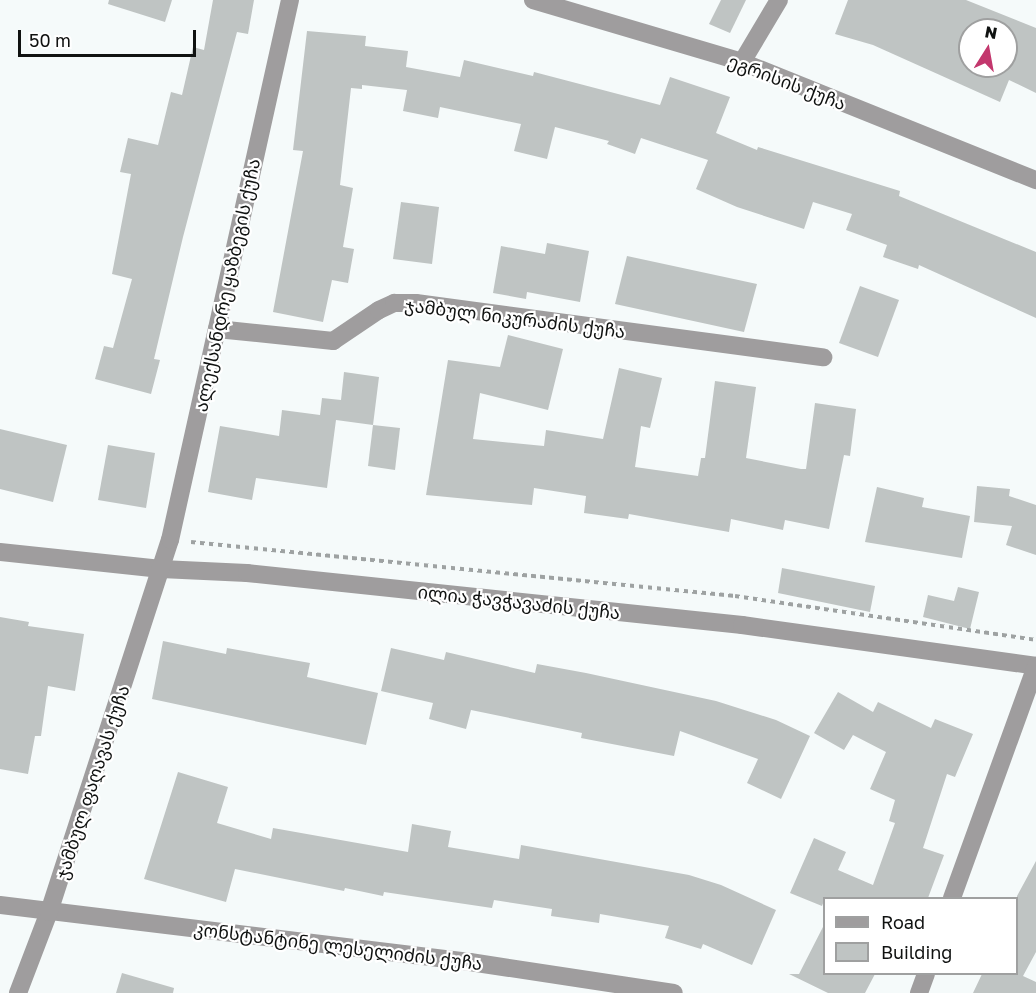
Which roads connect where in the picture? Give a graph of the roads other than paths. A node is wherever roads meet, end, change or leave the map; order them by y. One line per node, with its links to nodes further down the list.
1 (290, 0): 6 (street, ალექსანდრე ყაზბეგის ქუჩა)
2 (533, 0): 4 (street, ეგრისის ქუჩა)
3 (779, 0): 4 (street)
4 (742, 62): 5 (street, ეგრისის ქუჩა)
5 (1036, 180)
6 (217, 329): 7 (street, ჯამბულ ნიკურაძის ქუჩა); 9 (street, ალექსანდრე ყაზბეგის ქუჩა)
7 (823, 357)
8 (0, 552): 9 (street, ილია ჭავჭავაძის ქუჩა)
9 (162, 569): 10 (street, ილია ჭავჭავაძის ქუჩა); 13 (street, ჯამბულ ფაღავას ქუჩა)
10 (1036, 666): 11 (street)
11 (952, 897)
12 (0, 905): 13 (street, კონსტანტინე ლესელიძის ქუჩა)
13 (49, 912): 15 (street, ჯამბულ ფაღავას ქუჩა); 16 (street, კონსტანტინე ლესელიძის ქუჩა)
14 (926, 975): 17 (street)
15 (18, 993)
16 (675, 993)
17 (919, 993)

